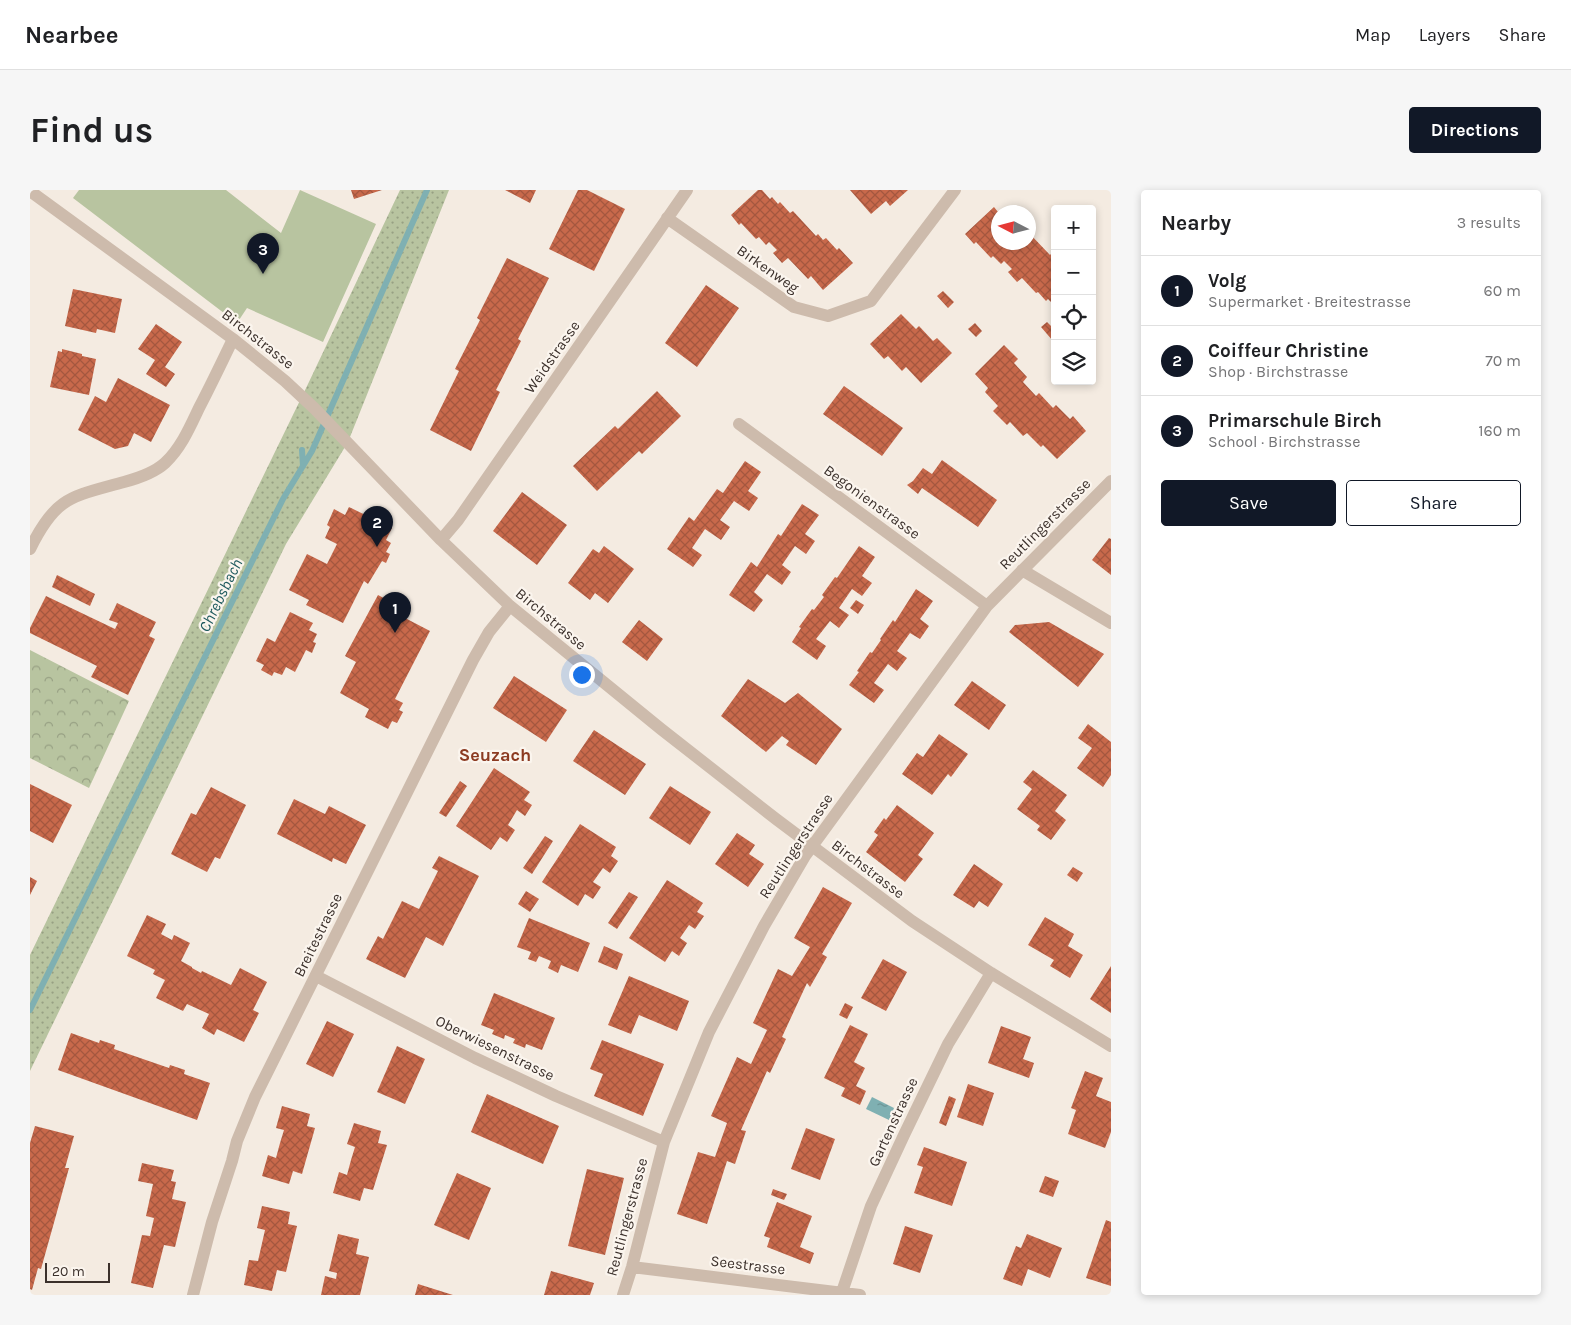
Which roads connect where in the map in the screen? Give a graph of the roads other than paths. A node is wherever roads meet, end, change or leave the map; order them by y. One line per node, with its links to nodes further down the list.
1 (30, 190): 5 (street, Birchstrasse)
2 (686, 190): 4 (street, Weidstrasse)
3 (954, 190): 4 (street, Birkenweg)
4 (667, 218): 8 (street, Weidstrasse)
5 (233, 339): 8 (street, Birchstrasse); 9 (street)
6 (739, 424): 12 (street, Begonienstrasse)
7 (1111, 481): 10 (street, Reutlingerstrasse)
8 (441, 540): 11 (street, Birchstrasse)
9 (30, 549)
10 (1022, 570): 12 (street, Reutlingerstrasse); 13 (street)
11 (510, 606): 14 (street, Birchstrasse); 16 (street, Breitestrasse)
12 (986, 606): 14 (street, Reutlingerstrasse)
13 (1111, 623)
14 (812, 847): 15 (street, Birchstrasse); 18 (street, Reutlingerstrasse)
15 (991, 973): 17 (street, Birchstrasse); 20 (street, Gartenstrasse)
16 (316, 976): 18 (street, Oberwiesenstrasse); 21 (street, Breitestrasse)
17 (1111, 1046)
18 (664, 1142): 19 (street, Reutlingerstrasse)
19 (632, 1267): 20 (street, Seestrasse); 22 (street, Reutlingerstrasse)
20 (842, 1292): 23 (street, Seestrasse)
21 (193, 1295)
22 (623, 1295)
23 (860, 1295)

